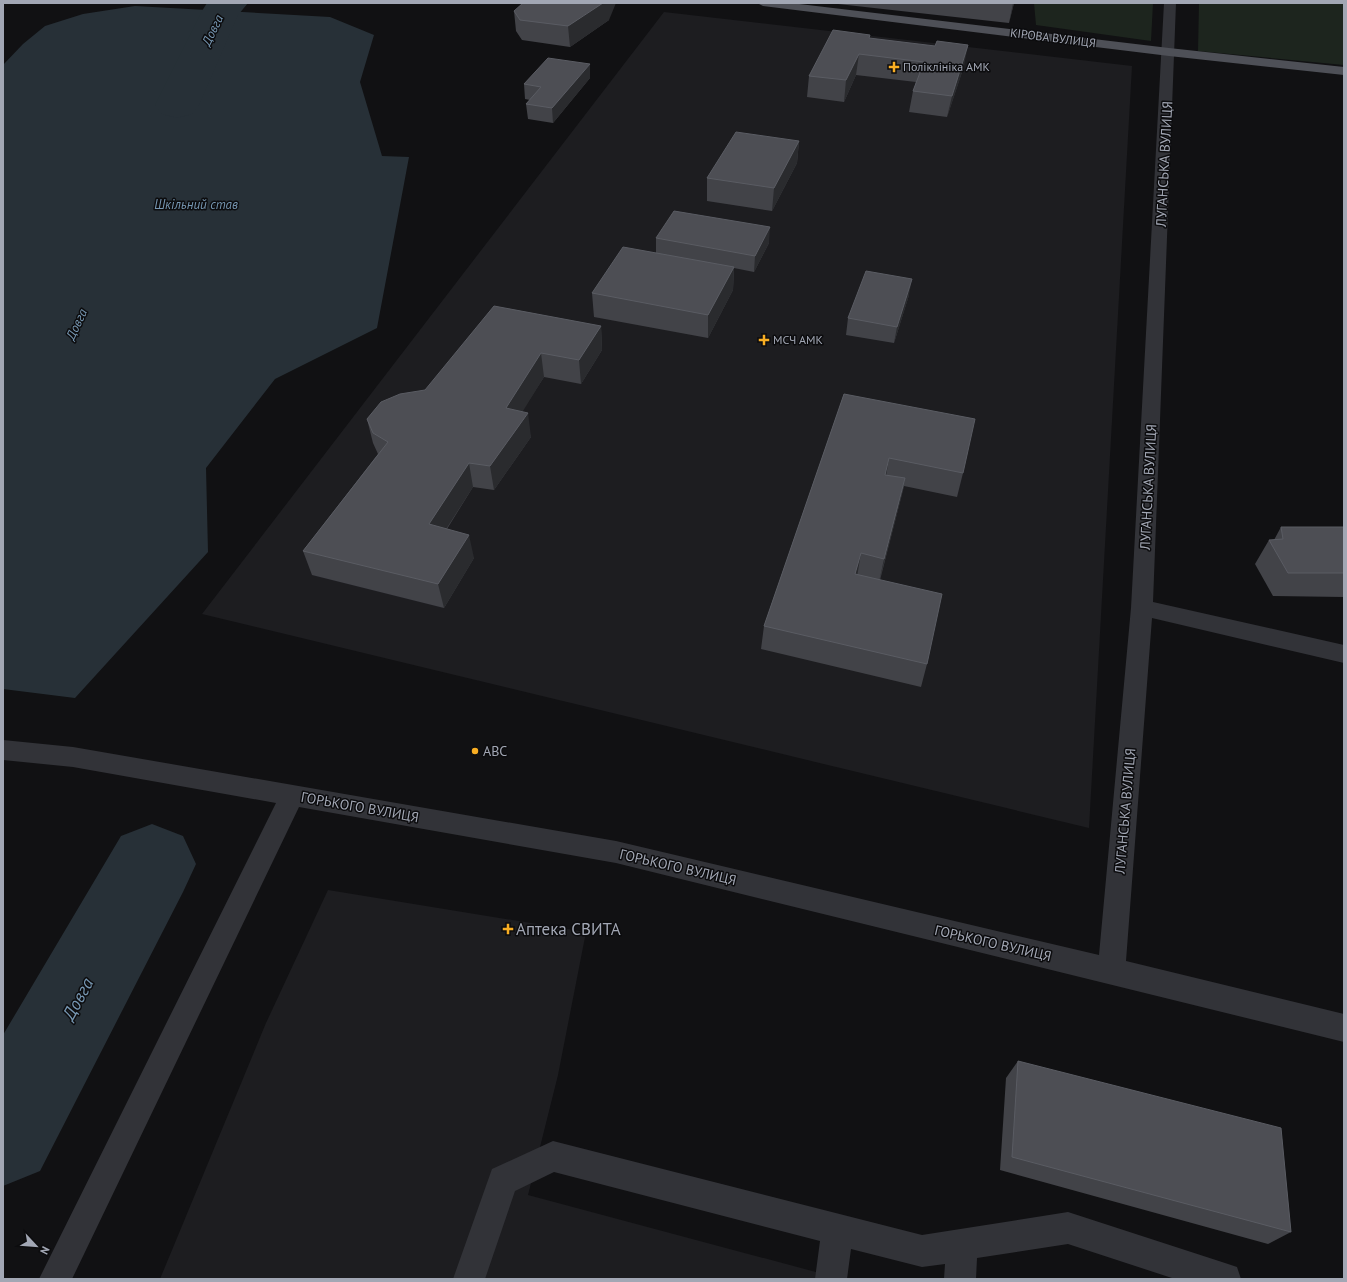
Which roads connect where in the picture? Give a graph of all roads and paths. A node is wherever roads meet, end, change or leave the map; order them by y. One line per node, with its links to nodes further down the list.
1 (763, 3): 3 (main road, КІРОВА ВУЛИЦЯ)
2 (1170, 3): 3 (street, ЛУГАНСЬКА ВУЛИЦЯ)
3 (1169, 52): 4 (main road, КІРОВА ВУЛИЦЯ); 5 (street, ЛУГАНСЬКА ВУЛИЦЯ)
4 (1344, 71)
5 (1142, 608): 6 (street); 9 (street, ЛУГАНСЬКА ВУЛИЦЯ)
6 (1344, 654)
7 (3, 750): 8 (street, ГОРЬКОГО ВУЛИЦЯ)
8 (292, 796): 9 (street, ГОРЬКОГО ВУЛИЦЯ); 13 (street)
9 (1112, 971): 10 (street, ГОРЬКОГО ВУЛИЦЯ)
10 (1344, 1028)
11 (838, 1229): 12 (street); 14 (street); 15 (street)
12 (962, 1244): 16 (street); 17 (street)
13 (55, 1279)
14 (468, 1279)
15 (831, 1279)
16 (960, 1279)
17 (1225, 1279)

